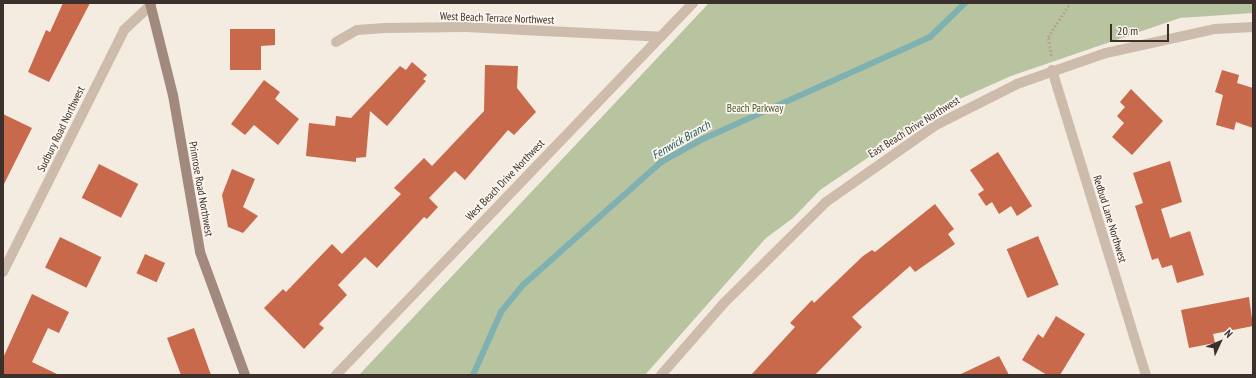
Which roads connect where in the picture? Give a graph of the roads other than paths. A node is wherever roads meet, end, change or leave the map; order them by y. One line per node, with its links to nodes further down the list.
1 (693, 3): 4 (street, West Beach Drive Northwest)
2 (150, 4): 7 (street, Sudbury Road Northwest); 8 (street, Primrose Road Northwest)
3 (1253, 27): 6 (street, East Beach Drive Northwest)
4 (661, 37): 5 (street, West Beach Terrace Northwest); 9 (street, West Beach Drive Northwest)
5 (336, 42)
6 (1052, 70): 10 (street, East Beach Drive Northwest); 11 (street, Redbud Lane Northwest)
7 (3, 272)
8 (245, 375)
9 (336, 375)
10 (661, 375)
11 (1146, 375)

